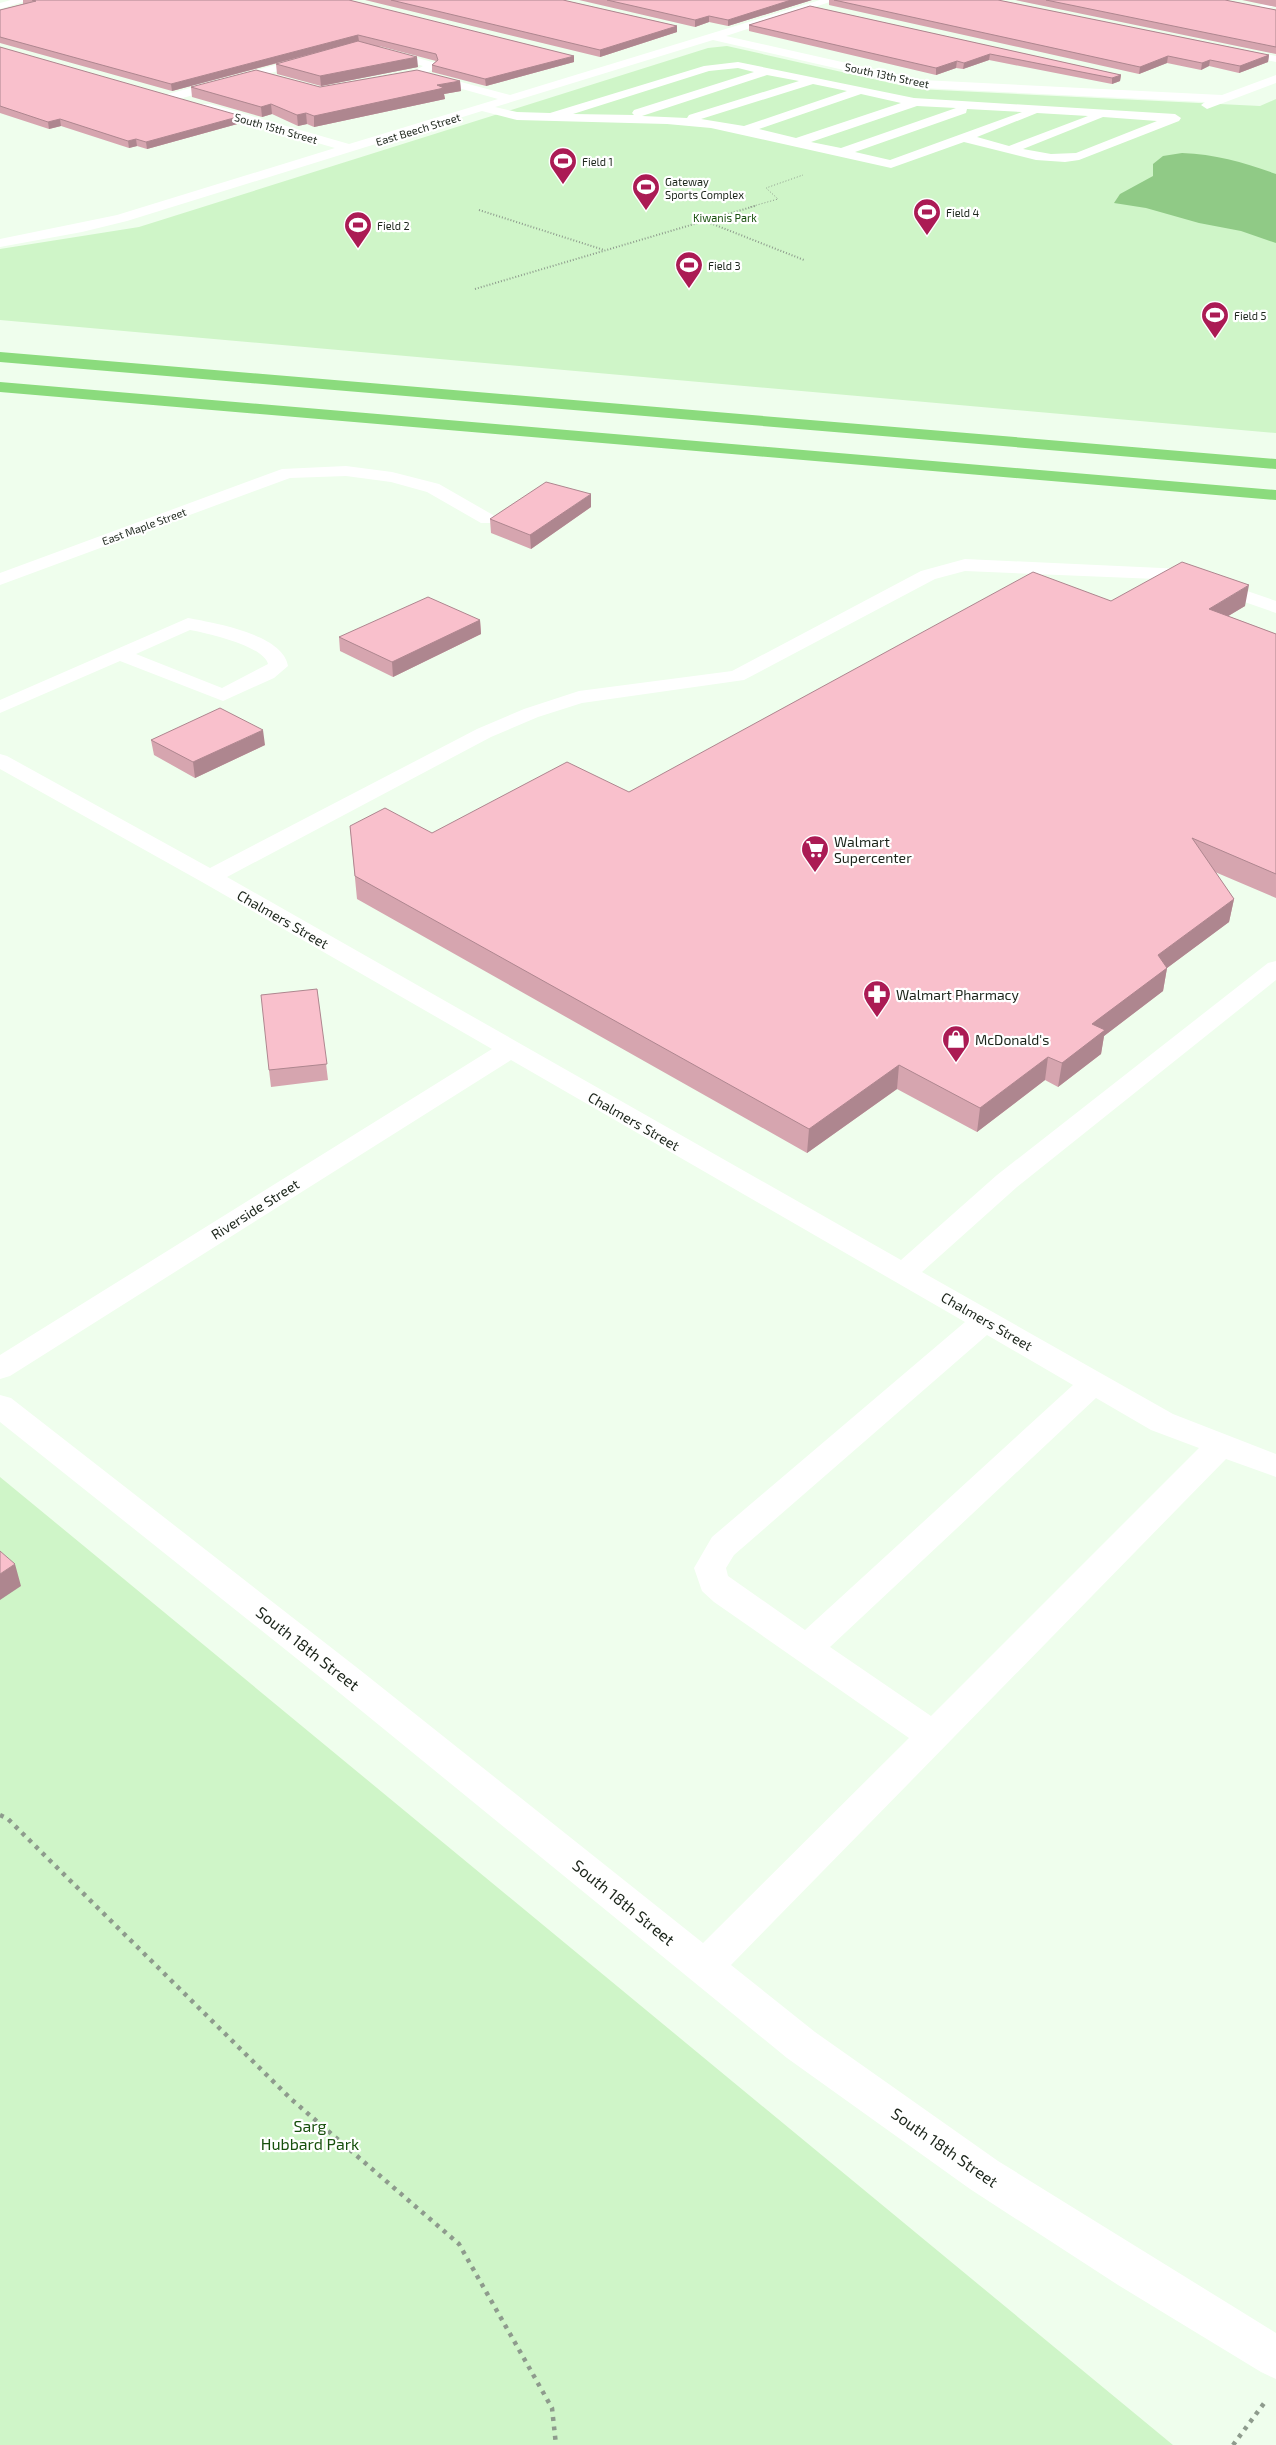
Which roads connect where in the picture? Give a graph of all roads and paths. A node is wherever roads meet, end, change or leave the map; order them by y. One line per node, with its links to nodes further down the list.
1 (24, 0): 4 (street)
2 (787, 2): 6 (street)
3 (1276, 2): 7 (street)
4 (0, 6)
5 (830, 6): 6 (street, East Beech Street)
6 (810, 7): 9 (street, East Beech Street)
7 (1276, 12)
8 (687, 30): 9 (street, South 13th Street)
9 (715, 36): 15 (street, East Beech Street); 26 (street, South 13th Street)
10 (1219, 47): 13 (street)
11 (368, 48): 18 (street)
12 (322, 56): 17 (street)
13 (1276, 59)
14 (596, 62): 15 (street)
15 (615, 67): 25 (street, East Beech Street)
16 (770, 70): 21 (street); 33 (street); 34 (street)
17 (257, 74): 19 (street); 39 (street, South 15th Street)
18 (418, 74): 22 (street); 25 (street)
19 (275, 79)
20 (1276, 79): 26 (street)
21 (813, 80): 24 (street); 35 (street)
22 (369, 83)
23 (1157, 84): 26 (street)
24 (860, 91): 27 (street); 36 (street)
25 (513, 99): 29 (street, East Beech Street)
26 (1224, 99): 32 (street)
27 (914, 102): 28 (street); 38 (street)
28 (973, 106): 30 (street); 41 (street)
29 (482, 108): 33 (street); 39 (street, East Beech Street)
30 (1039, 110): 31 (street); 37 (street)
31 (1105, 114): 32 (street); 40 (street)
32 (1184, 115): 40 (street)
33 (547, 118): 34 (street)
34 (618, 119): 35 (street)
35 (682, 122): 36 (street)
36 (745, 130): 38 (street)
37 (965, 138): 40 (street); 42 (street)
38 (797, 142): 41 (street)
39 (351, 149): 45 (street, East Beech Street)
40 (1012, 149)
41 (840, 153): 42 (street)
42 (856, 157): 44 (path)
43 (479, 210): 46 (path)
44 (704, 221): 46 (path); 47 (path)
45 (0, 243)
46 (604, 250): 48 (path)
47 (804, 260)
48 (475, 288)
49 (0, 357): 51 (highway)
50 (0, 387): 54 (highway)
51 (626, 409): 52 (highway); 53 (highway)
52 (1276, 452)
53 (1276, 464)
54 (1146, 484): 55 (highway); 56 (highway)
55 (1276, 495)
56 (1276, 501)
57 (487, 519): 58 (street, East Maple Street)
58 (0, 579)
59 (1276, 607): 63 (street)
60 (119, 654): 60 (street); 61 (street)
61 (0, 707)
62 (0, 760): 63 (street, Chalmers Street)
63 (210, 877): 65 (street, Chalmers Street)
64 (1275, 970): 66 (street)
65 (509, 1050): 66 (street, Chalmers Street); 68 (street, Riverside Street)
66 (903, 1273): 67 (street, Chalmers Street)
67 (986, 1320): 69 (street, Chalmers Street); 73 (street)
68 (0, 1369)
69 (1095, 1382): 71 (street, Chalmers Street); 73 (street)
70 (0, 1406): 76 (street, South 18th Street)
71 (1221, 1445): 72 (street, Chalmers Street); 74 (street)
72 (1276, 1466)
73 (807, 1649): 74 (street)
74 (933, 1736): 76 (street)
75 (0, 1815): 79 (path)
76 (704, 1967): 77 (street, South 18th Street)
77 (1276, 2358)
78 (1271, 2395): 80 (path)
79 (556, 2445)
80 (1233, 2445)

